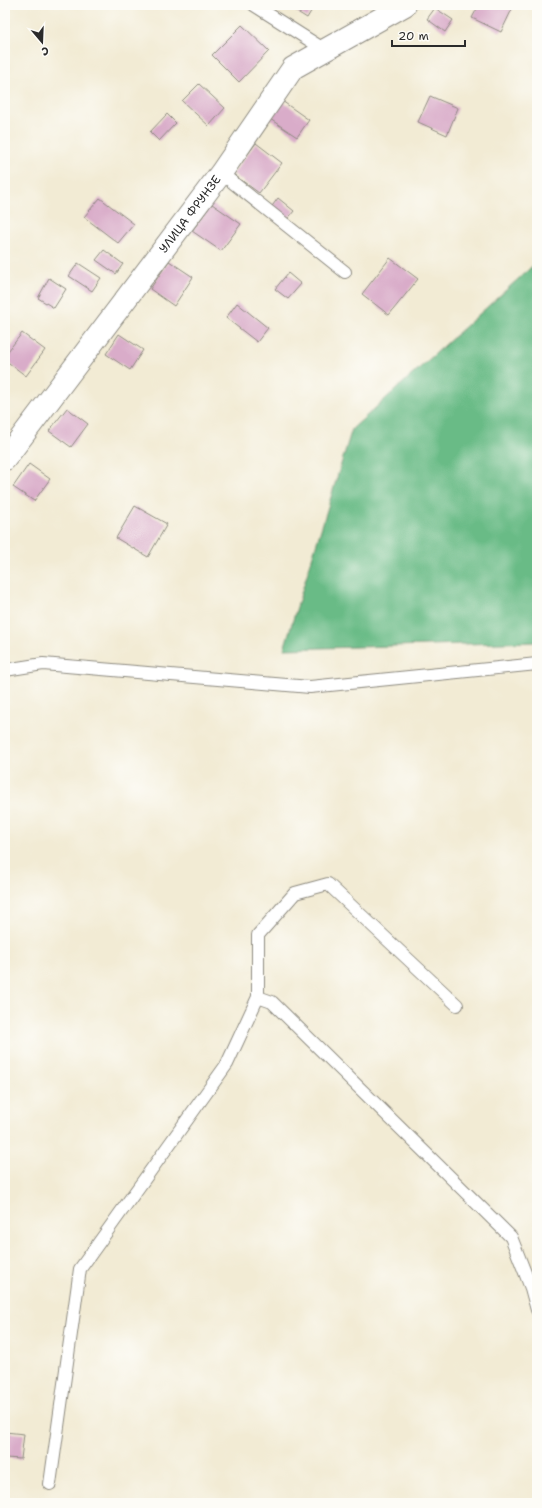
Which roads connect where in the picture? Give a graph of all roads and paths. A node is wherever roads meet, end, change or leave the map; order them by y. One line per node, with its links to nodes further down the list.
1 (254, 5): 3 (lane)
2 (404, 5): 3 (street, УЛИЦА ФРУНЗЕ)
3 (325, 50): 4 (street, УЛИЦА ФРУНЗЕ)
4 (221, 173): 5 (lane); 6 (street, УЛИЦА ФРУНЗЕ)
5 (345, 272)
6 (5, 459)
7 (537, 664): 8 (lane)
8 (5, 670)
9 (258, 997): 10 (lane); 11 (lane); 12 (lane)
10 (457, 1005)
11 (537, 1310)
12 (50, 1484)

